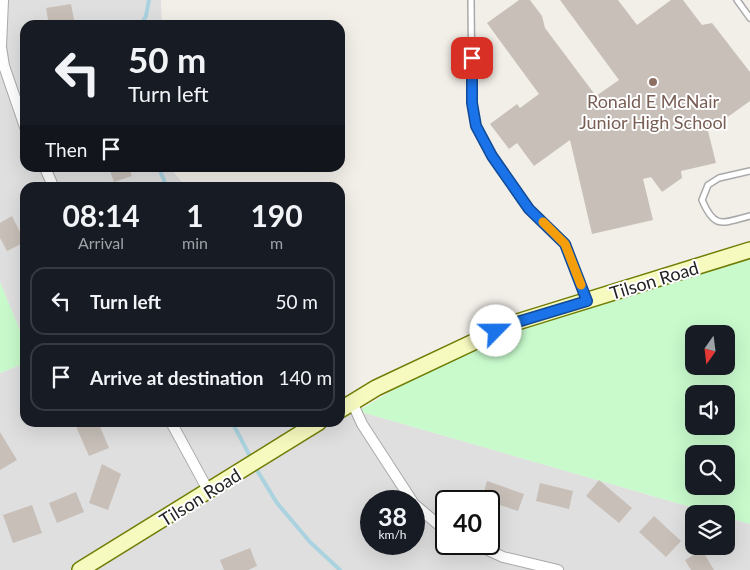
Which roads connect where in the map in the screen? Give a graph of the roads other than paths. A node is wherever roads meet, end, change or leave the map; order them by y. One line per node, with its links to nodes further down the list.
1 (3, 0): 5 (street)
2 (471, 0): 9 (lane)
3 (737, 0): 4 (lane)
4 (750, 18)
5 (20, 112)
6 (750, 171): 7 (lane)
7 (750, 216)
8 (750, 250): 9 (street, Tilson Road)
9 (587, 301): 10 (street, Tilson Road)
10 (346, 406): 13 (street)
11 (174, 427): 14 (street)
12 (312, 427): 14 (street, Tilson Road)
13 (405, 490)
14 (209, 492): 18 (street, Tilson Road)
15 (425, 513): 16 (street)
16 (435, 521)
17 (499, 555): 19 (street)
18 (80, 570)
19 (558, 570)

